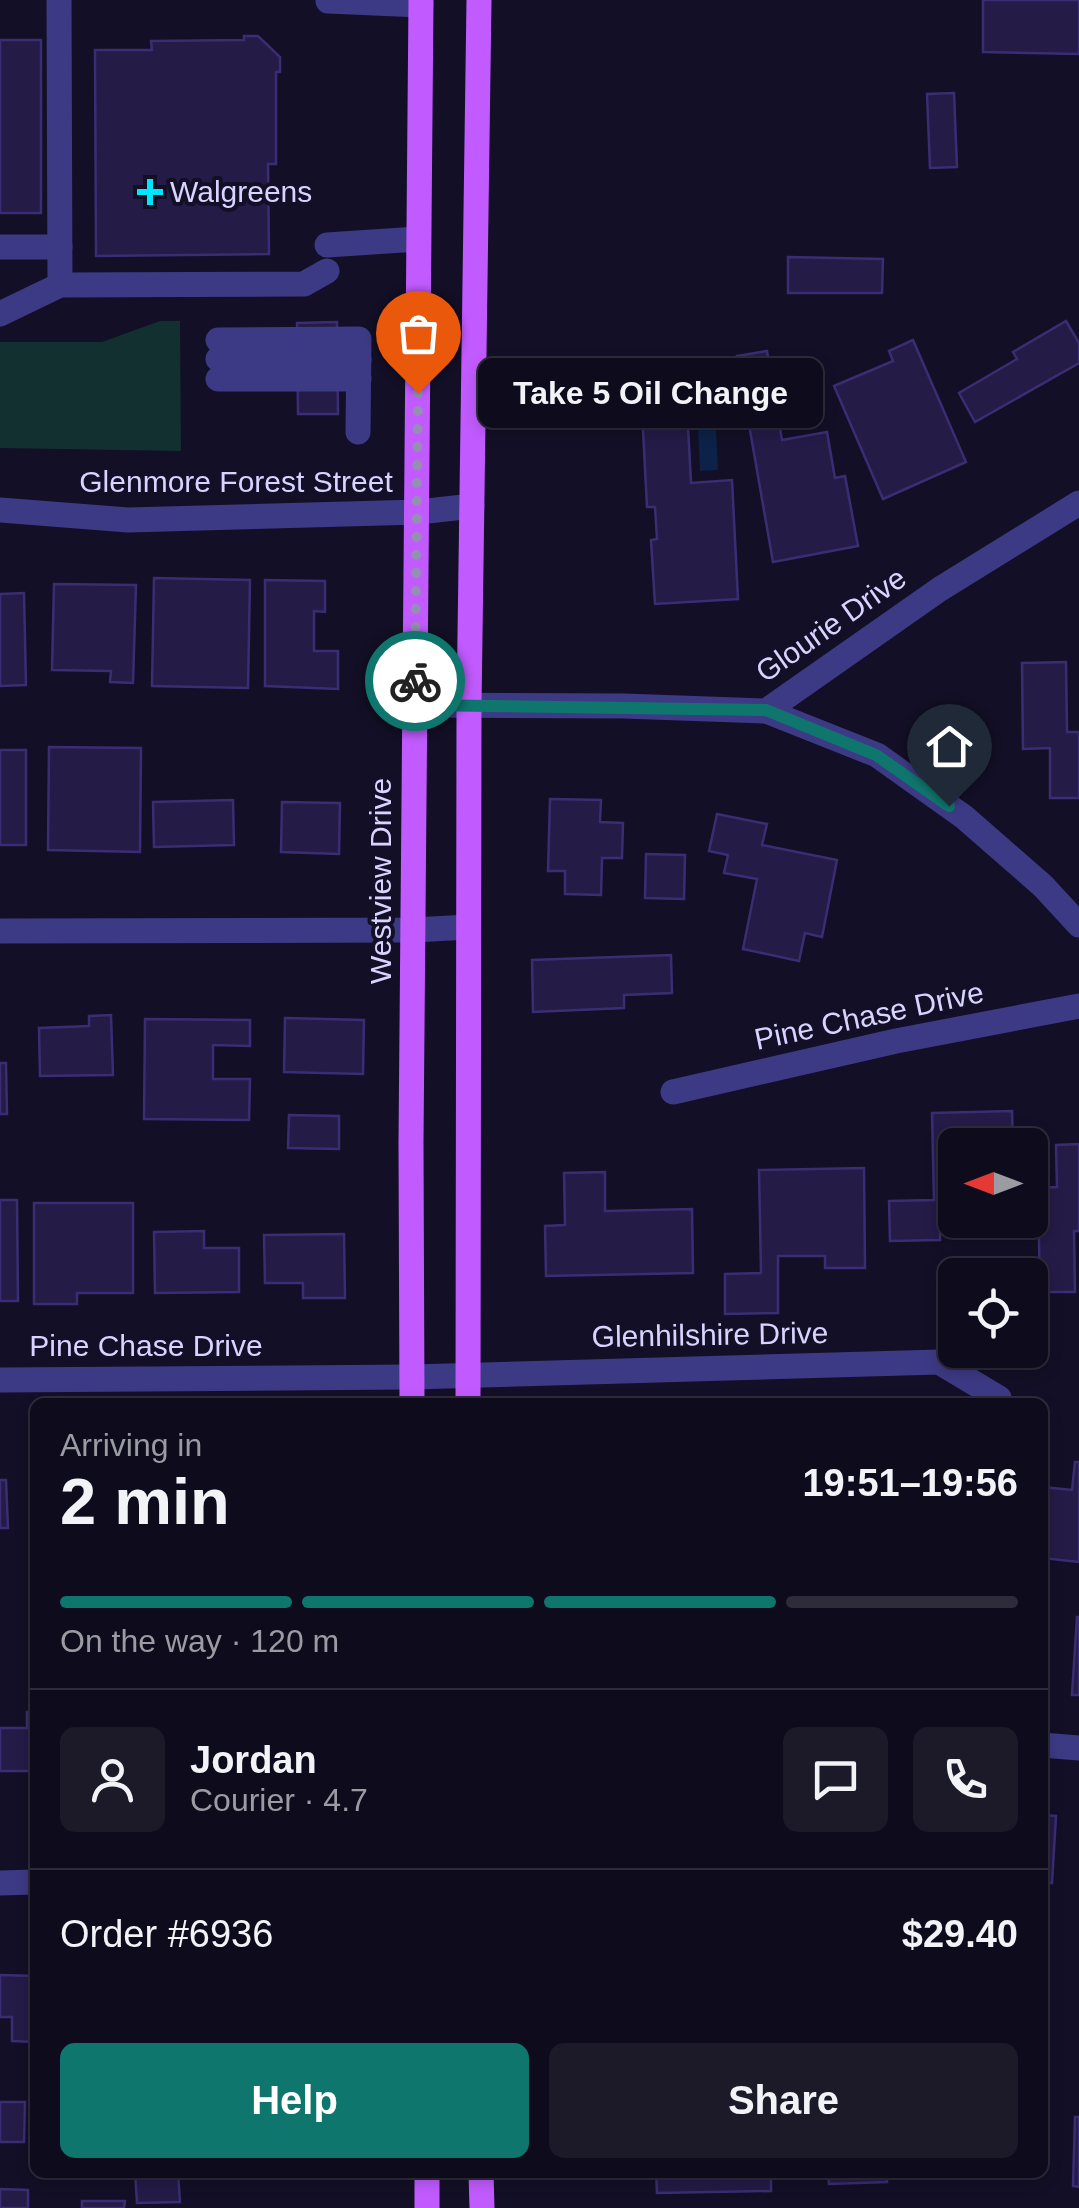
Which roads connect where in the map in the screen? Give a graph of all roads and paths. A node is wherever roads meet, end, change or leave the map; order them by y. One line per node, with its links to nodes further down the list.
1 (59, 0): 7 (street)
2 (479, 0): 13 (main road)
3 (328, 1): 4 (street)
4 (421, 2): 5 (main road, Westview Drive)
5 (418, 240): 8 (street); 15 (main road, Westview Drive)
6 (0, 247): 7 (street)
7 (60, 247): 8 (street)
8 (60, 285): 9 (street)
9 (0, 314)
10 (359, 369): 10 (street); 11 (street)
11 (358, 432)
12 (1079, 504): 18 (street, Glourie Drive)
13 (472, 506): 15 (street, Glenmore Forest Street); 17 (main road)
14 (0, 510): 15 (street, Glenmore Forest Street)
15 (418, 512): 16 (main road, Westview Drive)
16 (414, 705): 17 (street, Glourie Drive); 21 (main road, Westview Drive)
17 (469, 706): 18 (street, Glourie Drive); 20 (main road)
18 (766, 710): 19 (street)
19 (1079, 926)
20 (468, 927): 21 (street); 25 (main road)
21 (414, 930): 22 (street); 27 (main road, Westview Drive)
22 (0, 931)
23 (1079, 1006): 24 (street, Pine Chase Drive)
24 (673, 1092)
25 (468, 1374): 27 (street, Glenhilshire Drive); 28 (main road); 29 (street, Glenhilshire Drive)
26 (0, 1380): 27 (street, Pine Chase Drive)
27 (412, 1390)
28 (468, 1398)
29 (999, 1398)
30 (1048, 1745): 31 (street)
31 (1079, 1748)
32 (30, 1882): 33 (street)
33 (0, 1883)
34 (427, 2178): 36 (main road)
35 (481, 2178): 37 (main road)
36 (427, 2208)
37 (482, 2208)

